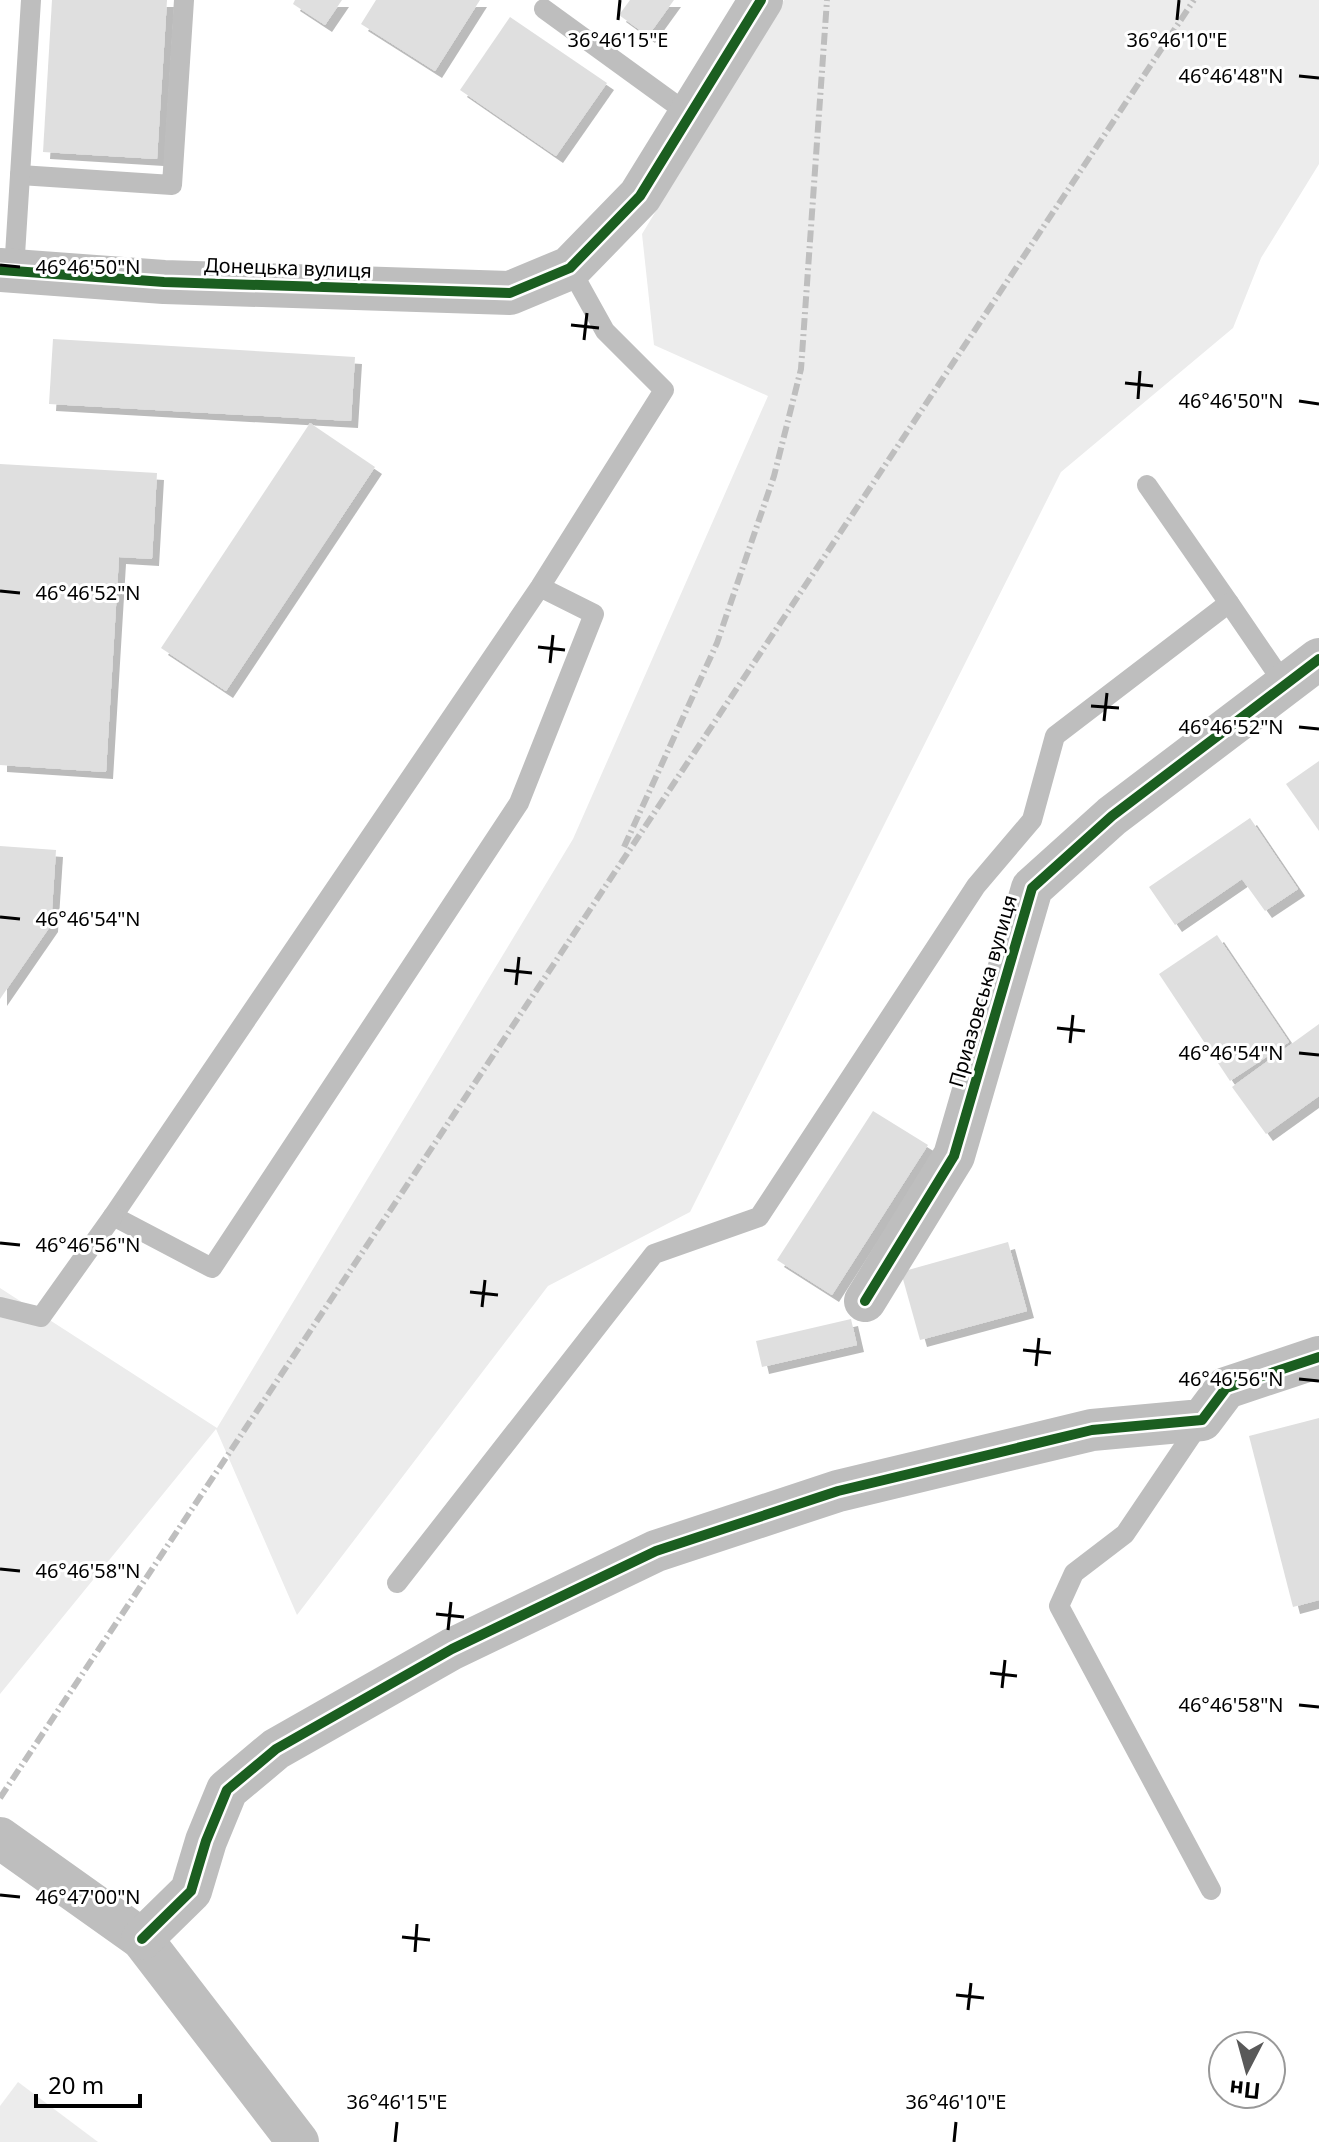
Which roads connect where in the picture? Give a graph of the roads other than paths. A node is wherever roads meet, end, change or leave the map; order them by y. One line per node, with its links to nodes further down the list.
1 (31, 0): 6 (lane)
2 (184, 0): 6 (lane)
3 (761, 0): 5 (street)
4 (544, 9): 5 (lane)
5 (690, 115): 7 (street)
6 (20, 175): 8 (lane)
7 (570, 268): 8 (street, Донецька вулиця); 10 (lane)
8 (7, 271)
9 (1147, 485): 11 (lane)
10 (540, 587): 14 (lane); 14 (lane)
11 (1229, 603): 13 (lane); 19 (lane)
12 (1319, 659): 13 (street, Приазовська вулиця)
13 (1285, 685): 15 (street, Приазовська вулиця)
14 (113, 1216): 16 (lane)
15 (865, 1301)
16 (0, 1307)
17 (1319, 1357): 18 (street)
18 (1202, 1420): 21 (lane); 22 (street)
19 (397, 1583)
20 (0, 1838): 22 (street)
21 (1211, 1890)
22 (142, 1939): 23 (street)
23 (298, 2142)

